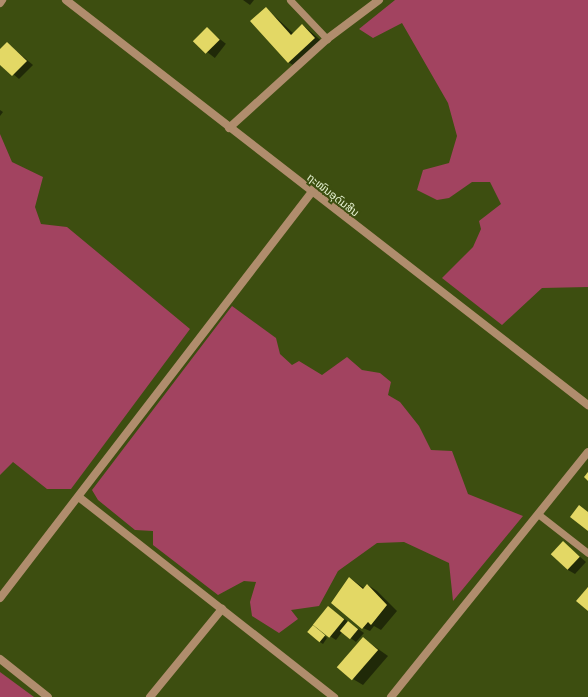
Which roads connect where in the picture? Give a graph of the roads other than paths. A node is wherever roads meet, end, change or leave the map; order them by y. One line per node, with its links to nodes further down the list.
1 (2, 0): 5 (street)
2 (66, 0): 7 (street, ຖະໜົນອຸດົມສິນ)
3 (290, 0): 6 (lane)
4 (380, 0): 6 (street)
5 (0, 2)
6 (327, 39): 7 (street)
7 (230, 128): 8 (street, ຖະໜົນອຸດົມສິນ)
8 (311, 193): 9 (street, ຖະໜົນອຸດົມສິນ); 11 (street)
9 (588, 405)
10 (588, 452): 12 (street)
11 (80, 498): 14 (street); 15 (street)
12 (538, 514): 13 (lane); 20 (street)
13 (588, 553)
14 (0, 598)
15 (222, 609): 18 (street); 19 (street)
16 (0, 659): 17 (street)
17 (48, 697)
18 (150, 697)
19 (334, 697)
20 (391, 697)

